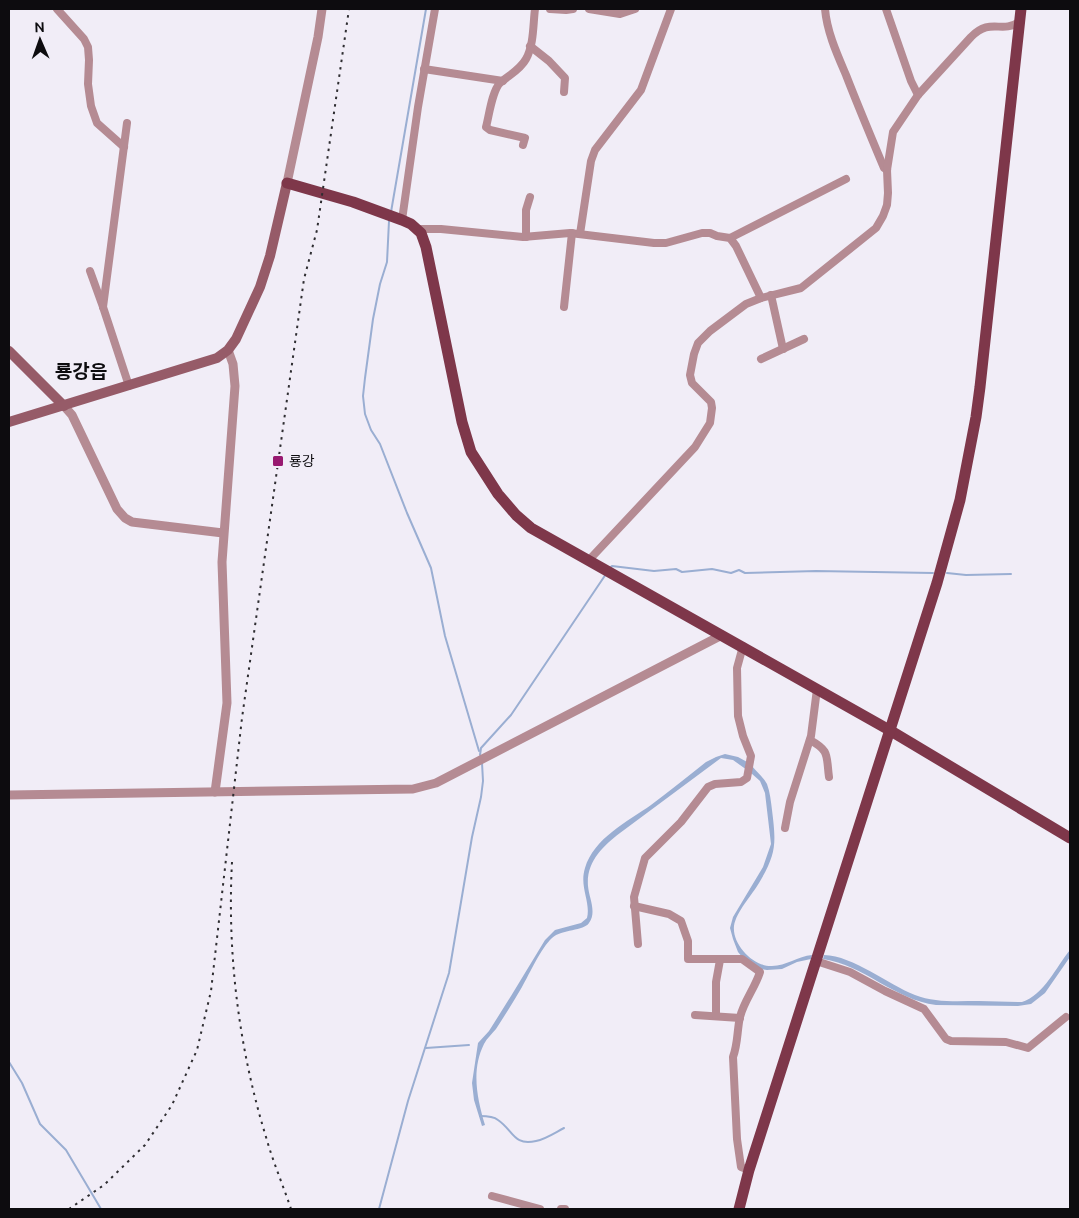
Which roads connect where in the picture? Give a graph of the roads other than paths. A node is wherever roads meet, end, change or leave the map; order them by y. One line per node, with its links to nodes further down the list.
1 (57, 9): 21 (street)
2 (322, 9): 24 (street)
3 (435, 9): 15 (street)
4 (535, 9): 14 (street)
5 (550, 9): 6 (street)
6 (573, 9)
7 (589, 9): 8 (street)
8 (635, 9)
9 (671, 9): 28 (street)
10 (825, 9): 22 (street)
11 (886, 9): 18 (street)
12 (1020, 9): 13 (main road)
13 (1019, 22): 18 (street); 49 (main road)
14 (530, 46): 16 (street); 17 (street)
15 (424, 69): 16 (street); 26 (street)
16 (503, 81): 20 (street)
17 (564, 92)
18 (918, 95): 22 (street)
19 (127, 123): 21 (street)
20 (523, 145)
21 (124, 147): 34 (street)
22 (887, 170): 32 (street)
23 (846, 179): 30 (street)
24 (287, 183): 26 (main road); 38 (main road)
25 (530, 197): 29 (street)
26 (394, 217): 27 (main road)
27 (416, 229): 29 (street); 45 (main road)
28 (576, 233): 29 (street); 30 (street); 35 (street)
29 (526, 237)
30 (730, 238): 33 (street)
31 (90, 272): 34 (street)
32 (771, 295): 33 (street); 37 (street)
33 (761, 298): 45 (street)
34 (103, 307): 41 (street)
35 (564, 307)
36 (804, 340): 37 (street)
37 (784, 349): 40 (street)
38 (228, 350): 41 (main road); 44 (street)
39 (9, 351): 42 (main road)
40 (761, 359)
41 (128, 386): 42 (main road)
42 (64, 406): 43 (main road); 44 (street)
43 (9, 422)
44 (223, 533): 52 (street)
45 (589, 560): 46 (main road)
46 (722, 635): 47 (main road); 52 (street)
47 (743, 646): 48 (main road); 56 (street)
48 (817, 689): 49 (main road); 50 (street)
49 (891, 731): 55 (main road); 58 (main road)
50 (810, 740): 51 (street); 54 (street)
51 (829, 776)
52 (215, 792): 53 (street)
53 (9, 795)
54 (785, 828)
55 (1070, 838)
56 (634, 906): 57 (street); 59 (street)
57 (638, 944)
58 (817, 957): 62 (street); 64 (main road)
59 (720, 960): 61 (street); 63 (street)
60 (694, 1014): 61 (street)
61 (716, 1015): 63 (street)
62 (1066, 1017)
63 (740, 1018): 64 (street)
64 (749, 1170): 67 (main road)
65 (492, 1196): 66 (street)
66 (540, 1209)
67 (739, 1209)

